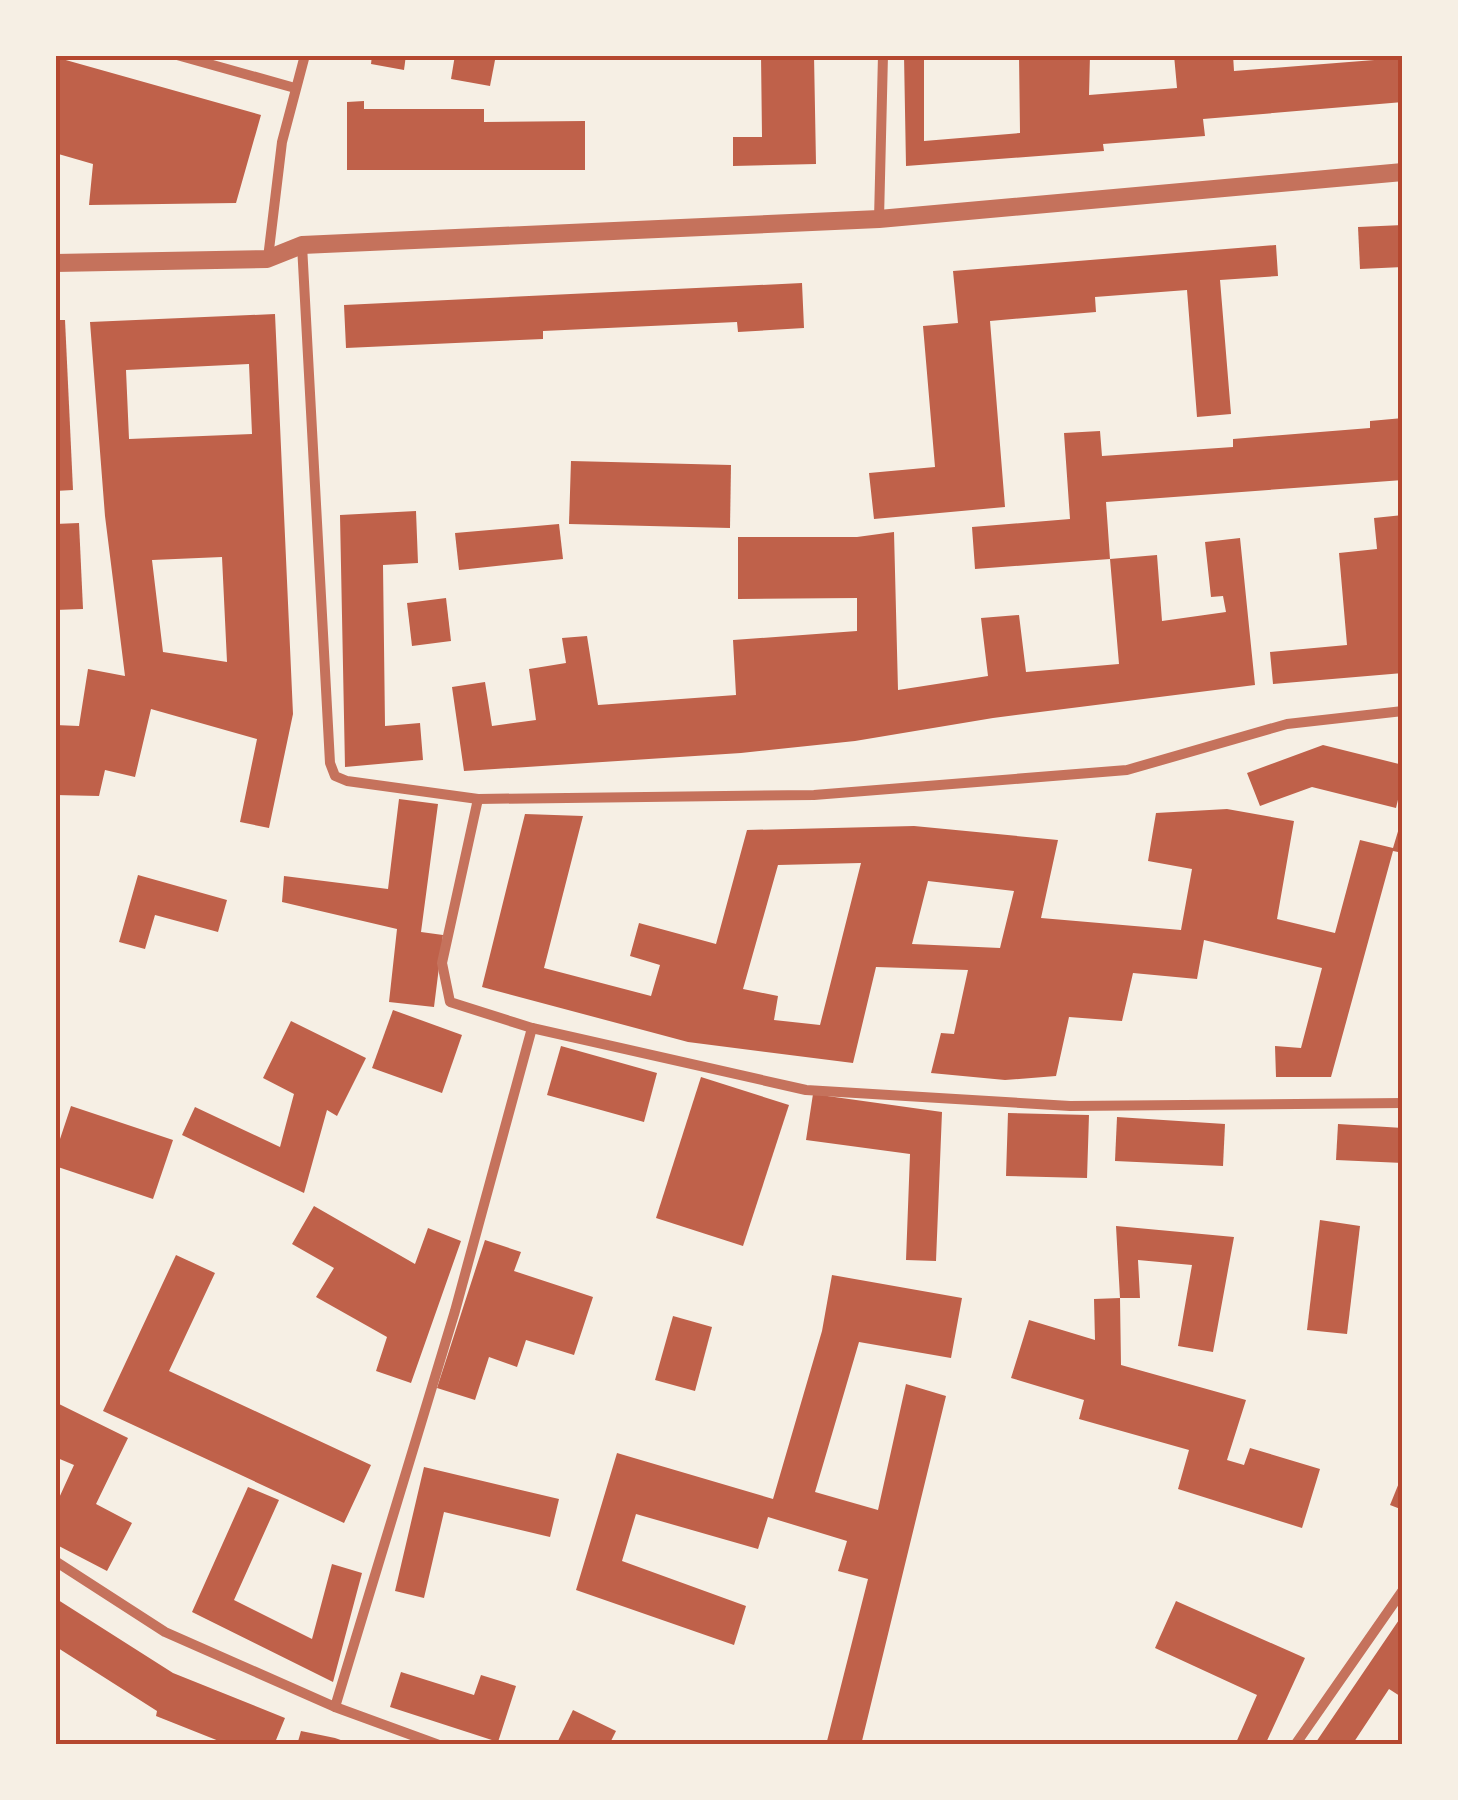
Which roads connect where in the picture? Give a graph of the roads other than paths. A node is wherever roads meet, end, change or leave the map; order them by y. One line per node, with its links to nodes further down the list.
1 (178, 55): 4 (street)
2 (305, 55): 4 (street)
3 (884, 55): 6 (street)
4 (295, 88): 8 (street)
5 (1403, 172): 6 (street)
6 (879, 220): 7 (street)
7 (302, 245): 8 (street); 11 (street)
8 (268, 259): 9 (street)
9 (55, 264)
10 (1403, 711): 11 (street)
11 (478, 799): 12 (street)
12 (532, 1028): 13 (street); 16 (street)
13 (1403, 1104)
14 (55, 1561): 16 (street)
15 (1403, 1590): 18 (street)
16 (336, 1707): 17 (street)
17 (439, 1745)
18 (1295, 1745)

